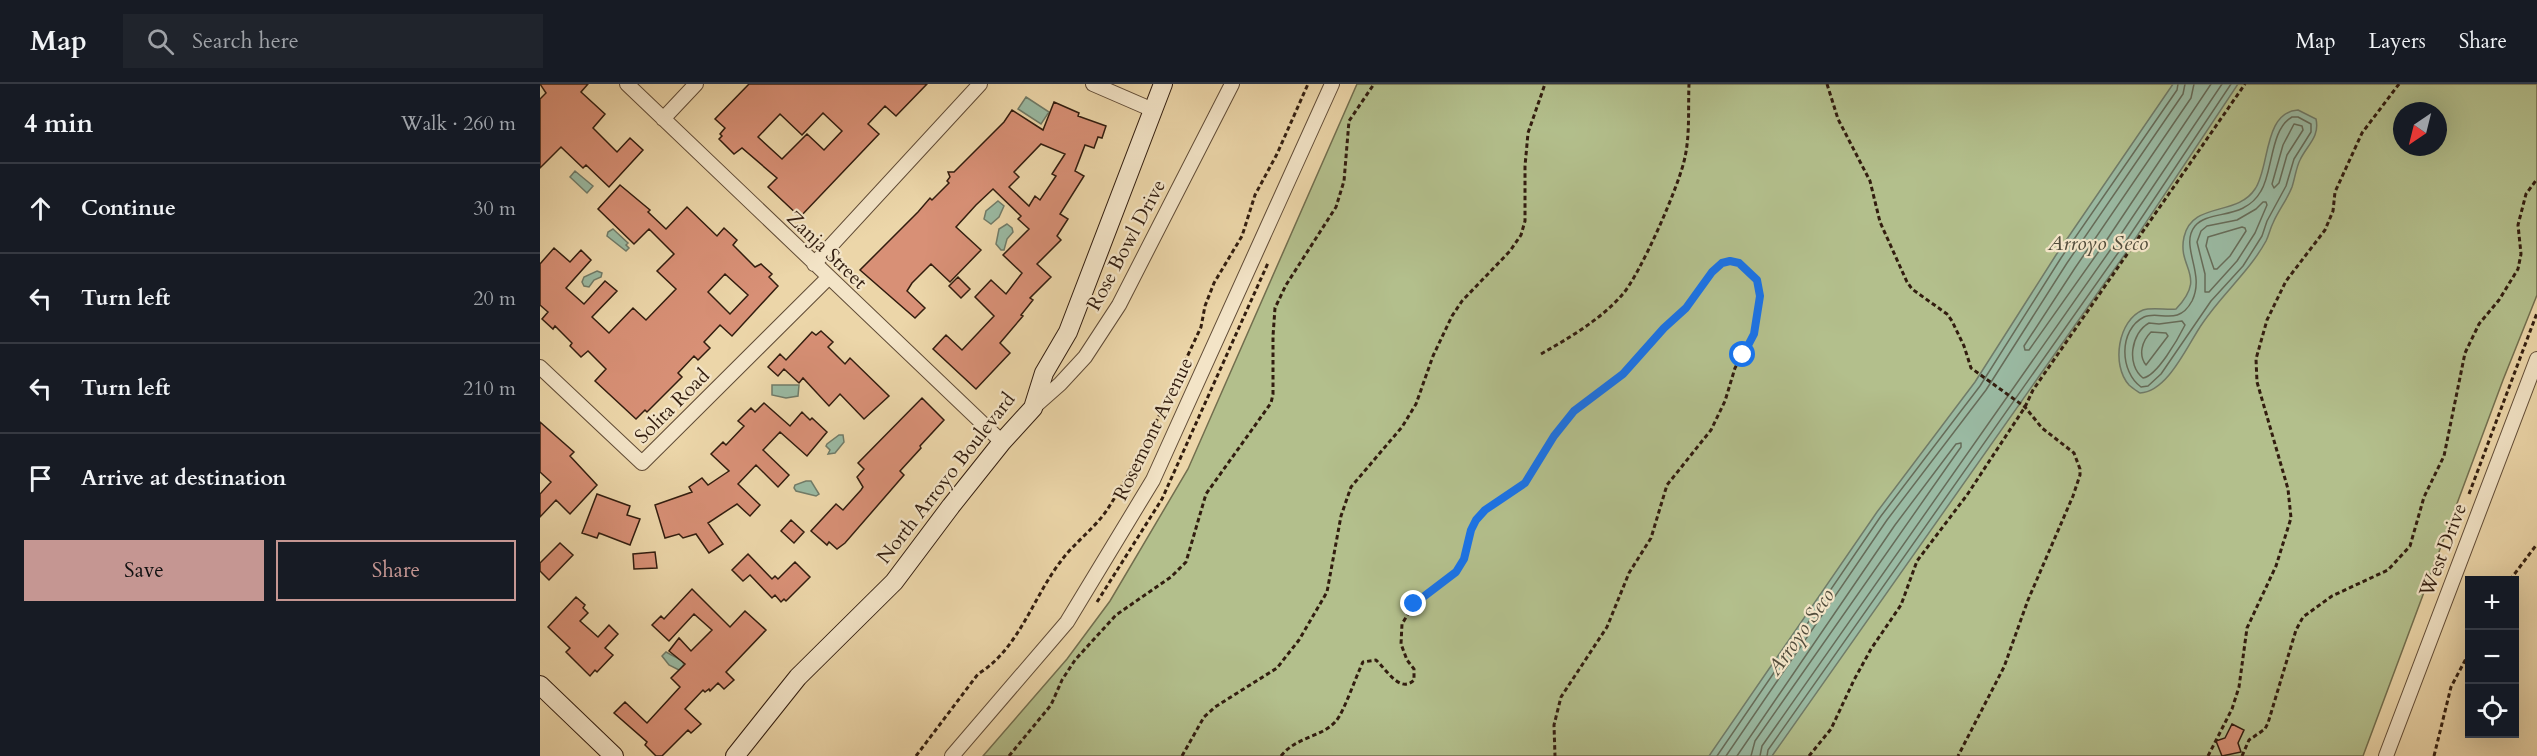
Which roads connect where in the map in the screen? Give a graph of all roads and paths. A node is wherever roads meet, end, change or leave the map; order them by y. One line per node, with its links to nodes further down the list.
1 (627, 84): 16 (street, Zanja Street)
2 (696, 84): 16 (street)
3 (980, 84): 18 (street)
4 (1093, 84): 15 (street)
5 (1163, 84): 15 (street, North Arroyo Boulevard)
6 (1232, 84): 24 (street, Rose Bowl Drive)
7 (1308, 84): 32 (path)
8 (1332, 84): 33 (street, Rosemont Avenue)
9 (1374, 84): 34 (path)
10 (1545, 84): 35 (path)
11 (1689, 84): 20 (path)
12 (1827, 84): 23 (path)
13 (2245, 84): 23 (path)
14 (2399, 84): 40 (path)
15 (1153, 110): 24 (street, North Arroyo Boulevard)
16 (663, 118): 18 (street, Zanja Street)
17 (2537, 179): 41 (path)
18 (814, 264): 19 (street, Zanja Street)
19 (828, 278): 22 (street, Solita Road); 25 (street, Zanja Street)
20 (1541, 354)
21 (2537, 359): 42 (street, West Drive)
22 (540, 367)
23 (2025, 407): 38 (path); 39 (path)
24 (1033, 408): 25 (street, North Arroyo Boulevard)
25 (1002, 442): 31 (street, North Arroyo Boulevard)
26 (2537, 544): 27 (path)
27 (2513, 576)
28 (2465, 659): 43 (path)
29 (540, 685): 30 (street)
30 (614, 756)
31 (735, 756)
32 (916, 756)
33 (952, 756)
34 (1009, 756)
35 (1182, 756)
36 (1281, 756): 37 (path)
37 (1556, 756)
38 (1809, 756)
39 (1958, 756)
40 (2208, 756)
41 (2241, 756)
42 (2386, 756)
43 (2434, 756)

